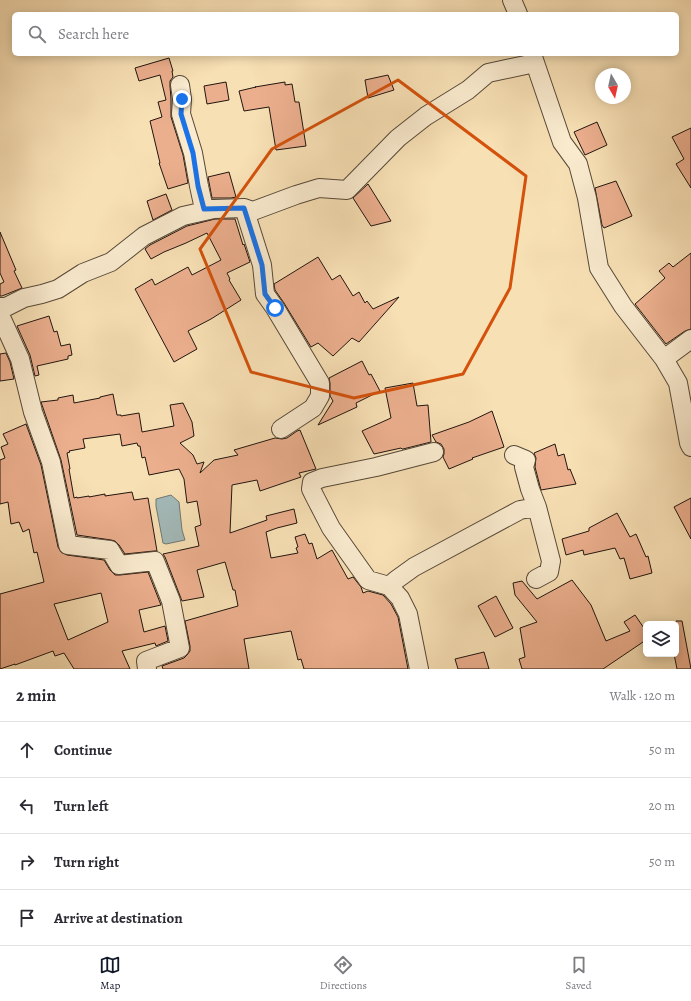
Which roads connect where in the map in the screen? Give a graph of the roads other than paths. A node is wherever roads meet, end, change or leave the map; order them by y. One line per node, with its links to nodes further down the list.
1 (512, 0): 2 (street)
2 (517, 12)
3 (534, 59): 5 (street); 10 (street)
4 (180, 85): 6 (street)
5 (244, 208): 6 (street); 11 (street)
6 (214, 209): 7 (street)
7 (0, 307)
8 (0, 316): 18 (street)
9 (691, 338): 10 (street)
10 (664, 359): 12 (street)
11 (281, 430)
12 (691, 447)
13 (434, 452): 17 (street)
14 (514, 455): 15 (street)
15 (537, 507): 16 (street); 17 (street)
16 (536, 579)
17 (389, 586): 19 (street)
18 (147, 669)
19 (419, 669)

